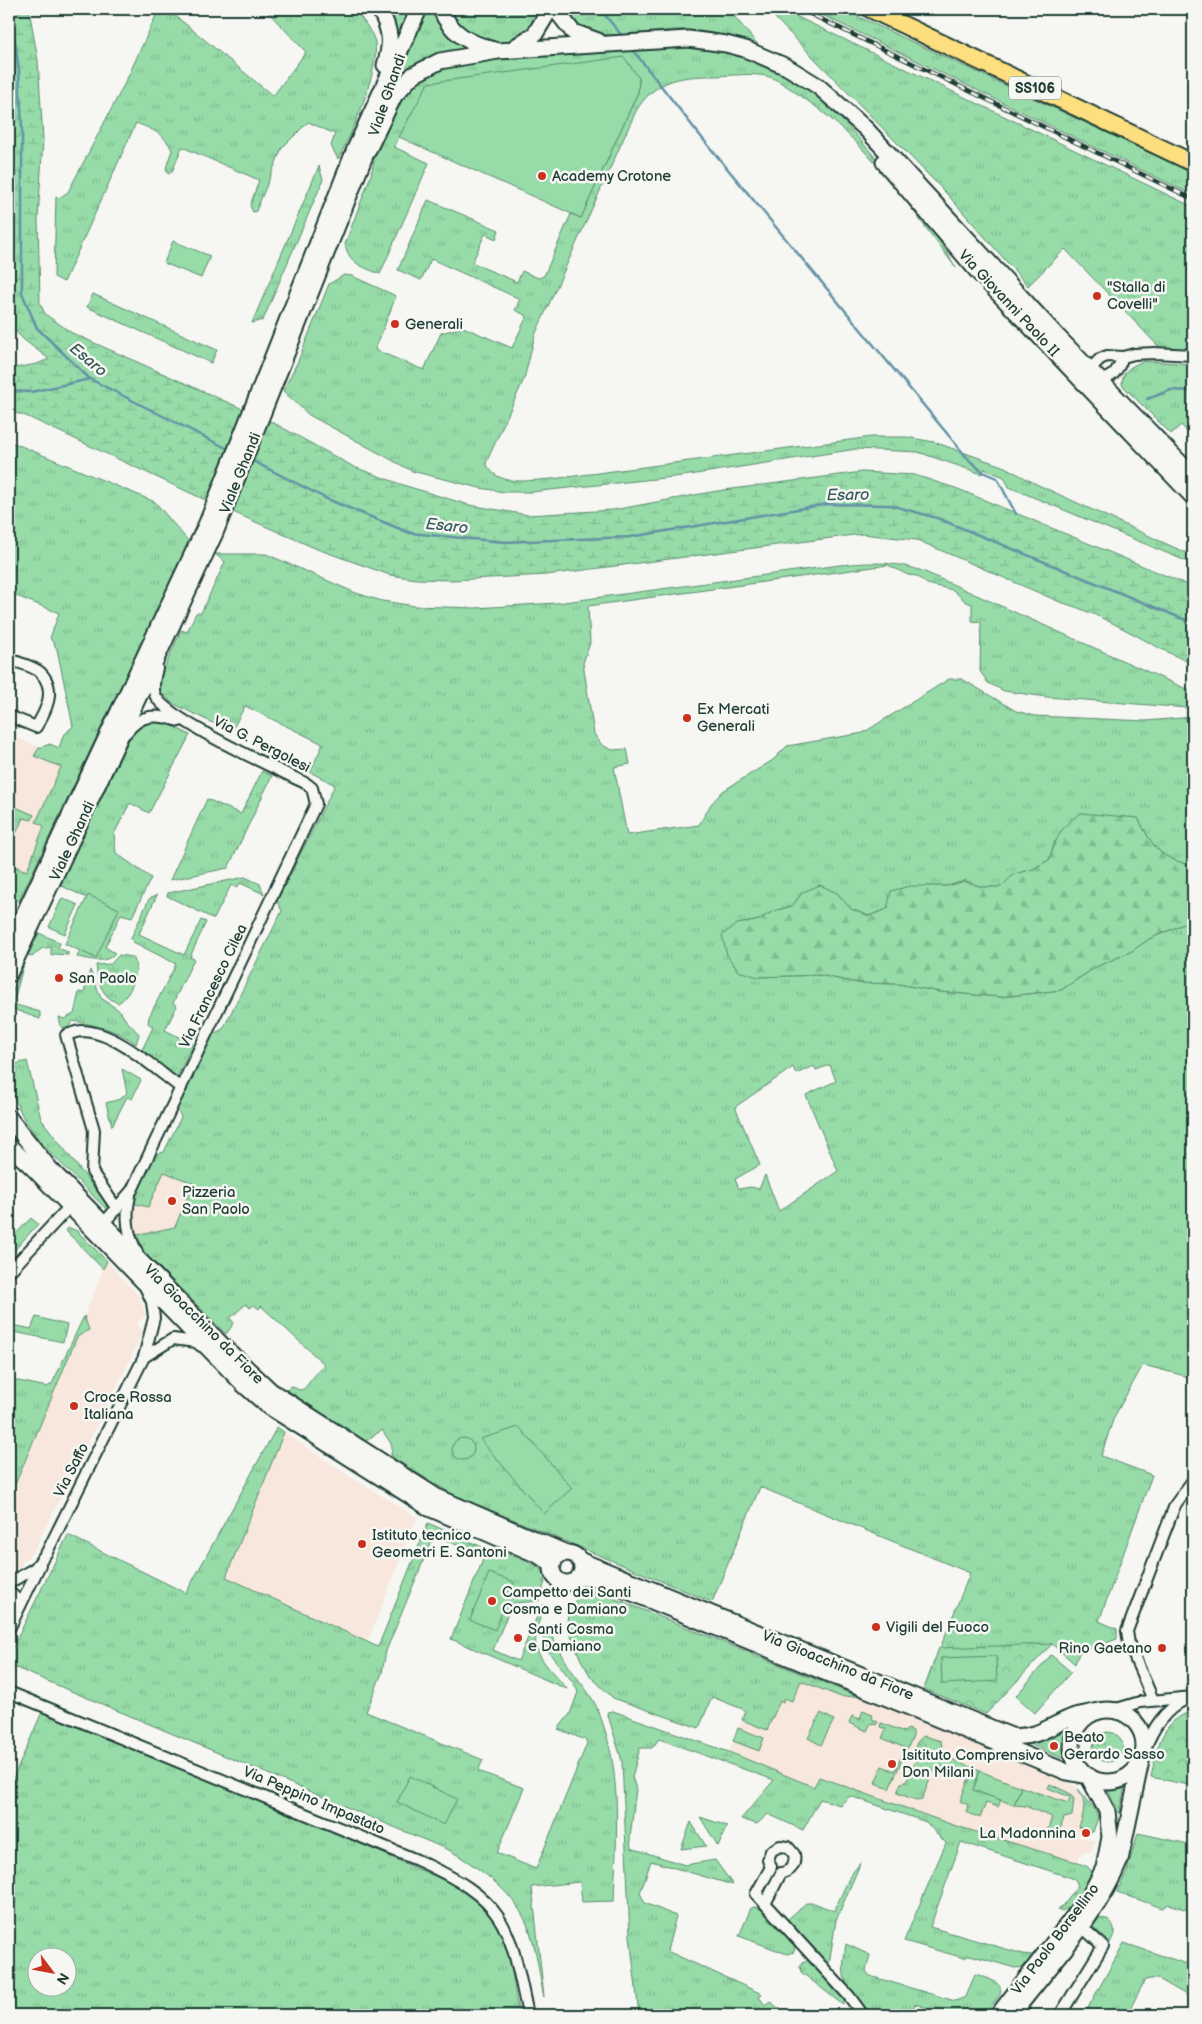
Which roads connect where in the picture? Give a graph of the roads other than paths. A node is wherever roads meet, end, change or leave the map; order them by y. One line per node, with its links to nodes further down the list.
1 (379, 9): 9 (street)
2 (419, 9): 9 (street, Viale Ghandi)
3 (441, 9): 8 (street)
4 (551, 10): 6 (street); 7 (street); 8 (street)
5 (872, 10): 10 (main road, SS106)
6 (609, 44): 7 (street, Via Giovanni Paolo II); 13 (street, Via Giovanni Paolo II)
7 (553, 48): 8 (street, Via Giovanni Paolo II)
8 (503, 51): 9 (street)
9 (361, 151): 16 (street, Viale Ghandi)
10 (1193, 163)
11 (1193, 355): 12 (street)
12 (1123, 357): 13 (street); 13 (street)
13 (1092, 377): 14 (street, Via Giovanni Paolo II); 15 (street, Via Giovanni Paolo II)
14 (1193, 476)
15 (1193, 497)
16 (160, 638): 19 (street); 20 (street, Viale Ghandi); 22 (street, Viale Ghandi)
17 (9, 659): 18 (street)
18 (9, 716)
19 (190, 724): 20 (street); 21 (street, Via G. Pergolesi)
20 (110, 759): 23 (street, Viale Ghandi)
21 (315, 795): 24 (street, Via Francesco Cilea)
22 (9, 946)
23 (9, 974)
24 (181, 1088): 27 (street, Via Francesco Cilea); 29 (street)
25 (9, 1118): 30 (street, Via Gioacchino da Fiore)
26 (9, 1146): 28 (street, Via Gioacchino da Fiore)
27 (132, 1190): 29 (street); 31 (street, Via Saffo)
28 (70, 1206): 31 (street, Via Gioacchino da Fiore); 32 (street)
29 (117, 1209): 30 (street)
30 (104, 1223): 31 (street, Via Gioacchino da Fiore)
31 (136, 1265): 33 (street, Via Gioacchino da Fiore); 34 (street, Via Saffo); 37 (street, Via Gioacchino da Fiore)
32 (9, 1272)
33 (214, 1356): 34 (street); 38 (street, Via Gioacchino da Fiore)
34 (144, 1357): 36 (street, Via Saffo)
35 (1193, 1480): 47 (street)
36 (47, 1552): 40 (street, Via Saffo); 42 (street)
37 (573, 1556): 38 (street); 39 (street); 48 (street, Via Gioacchino da Fiore)
38 (552, 1565): 39 (street)
39 (578, 1578): 50 (street, Via Gioacchino da Fiore)
40 (9, 1583)
41 (9, 1592): 42 (street)
42 (20, 1606): 43 (street)
43 (9, 1629)
44 (1193, 1687): 46 (street)
45 (9, 1692): 54 (street, Via Peppino Impastato)
46 (1191, 1697): 47 (street); 49 (street)
47 (1153, 1700): 48 (street)
48 (1106, 1711): 49 (street); 50 (street)
49 (1142, 1756): 50 (street); 52 (street, Via Paolo Borsellino)
50 (1088, 1776): 56 (street, Via Paolo Borsellino)
51 (765, 1904): 51 (street); 55 (street)
52 (1081, 1926): 53 (street, Via Paolo Borsellino); 57 (street)
53 (1019, 2013)
54 (528, 2015)
55 (863, 2015)
56 (998, 2015)
57 (1060, 2015)

